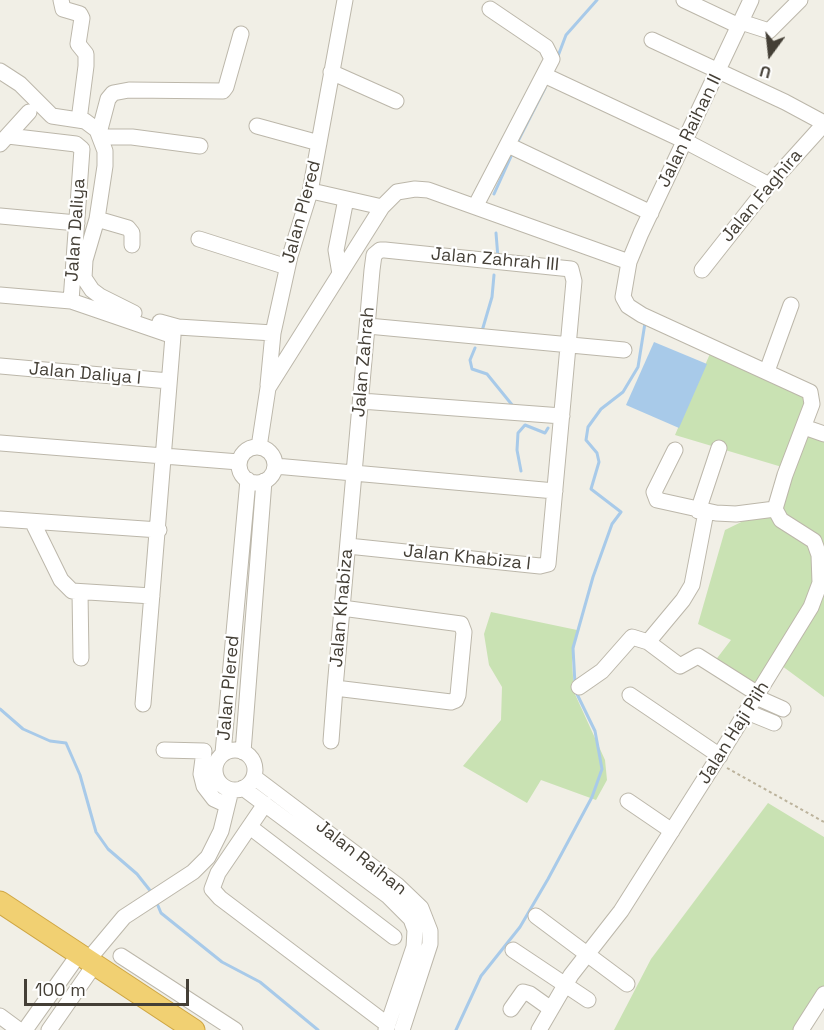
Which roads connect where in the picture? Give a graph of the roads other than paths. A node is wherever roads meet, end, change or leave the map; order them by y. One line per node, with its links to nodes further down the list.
1 (61, 0): 16 (street)
2 (345, 0): 11 (street, Jalan Plered)
3 (684, 0): 7 (street)
4 (751, 0): 7 (street, Jalan Raihan II)
5 (800, 0): 7 (street)
6 (490, 9): 13 (street)
7 (740, 24): 12 (street, Jalan Raihan II)
8 (241, 34): 19 (street)
9 (652, 40): 12 (street)
10 (0, 71): 16 (street)
11 (331, 72): 14 (street); 22 (street, Jalan Plered)
12 (718, 72): 17 (street); 21 (street, Jalan Raihan II)
13 (550, 78): 21 (street); 24 (street)
14 (396, 101)
15 (29, 112): 20 (street)
16 (79, 120): 19 (street)
17 (824, 124): 25 (street, Jalan Faghira)
18 (256, 126): 22 (street)
19 (100, 135): 23 (street); 32 (street)
20 (4, 140): 33 (street, Jalan Daliya)
21 (685, 141): 25 (street); 30 (street, Jalan Raihan II)
22 (319, 143): 38 (street, Jalan Plered)
23 (200, 146)
24 (515, 148): 28 (street); 30 (street)
25 (769, 185): 39 (street, Jalan Faghira)
26 (316, 192): 27 (street)
27 (346, 199): 29 (street); 40 (street)
28 (476, 206): 29 (street); 37 (street)
29 (382, 207): 40 (street)
30 (651, 213): 37 (street, Jalan Raihan II)
31 (0, 216): 33 (street)
32 (98, 219): 35 (street); 45 (street)
33 (77, 223): 42 (street, Jalan Daliya)
34 (199, 239): 38 (street)
35 (132, 245)
36 (376, 252): 44 (street, Jalan Zahrah); 46 (street, Jalan Zahrah III)
37 (629, 262): 49 (street, Jalan Raihan II)
38 (287, 267): 45 (street, Jalan Plered)
39 (702, 270)
40 (340, 274): 51 (street)
41 (0, 295): 42 (street)
42 (71, 301): 50 (street, Jalan Daliya)
43 (791, 305): 49 (street)
44 (368, 326): 46 (street); 52 (street, Jalan Zahrah)
45 (273, 333): 51 (street, Jalan Plered)
46 (568, 346): 47 (street); 53 (street, Jalan Zahrah III)
47 (624, 350)
48 (0, 366): 50 (street, Jalan Daliya I)
49 (767, 371): 54 (street)
50 (170, 381): 60 (street, Jalan Daliya)
51 (268, 388): 57 (street, Jalan Plered)
52 (361, 401): 53 (street); 63 (street, Jalan Zahrah)
53 (562, 416): 65 (street, Jalan Zahrah III)
54 (804, 427): 55 (street); 66 (street)
55 (824, 434)
56 (0, 443): 60 (street)
57 (259, 447): 61 (street); 62 (street)
58 (719, 448): 67 (street)
59 (675, 450): 67 (street)
60 (163, 457): 61 (street); 70 (street, Jalan Daliya)
61 (239, 462): 64 (street)
62 (275, 466): 63 (street); 64 (street)
63 (354, 474): 65 (street); 71 (street, Jalan Khabiza)
64 (256, 481): 75 (street, Jalan Plered); 76 (street)
65 (555, 491): 71 (street, Jalan Khabiza I)
66 (775, 509): 67 (street); 82 (street, Jalan Haji Piih)
67 (702, 511): 77 (street)
68 (0, 519): 69 (street)
69 (33, 523): 70 (street); 72 (street)
70 (159, 530): 73 (street, Jalan Daliya)
71 (348, 546): 74 (street, Jalan Khabiza)
72 (80, 592): 73 (street); 78 (street)
73 (152, 596): 83 (street, Jalan Daliya)
74 (342, 608): 80 (street, Jalan Khabiza); 80 (street)
75 (236, 618): 76 (street); 90 (street, Jalan Plered)
76 (252, 618): 91 (street)
77 (648, 642): 79 (street); 82 (street)
78 (81, 658)
79 (579, 687)
80 (335, 688): 87 (street, Jalan Khabiza)
81 (630, 695): 92 (street)
82 (757, 696): 84 (street); 85 (street, Jalan Haji Piih)
83 (142, 704)
84 (783, 709)
85 (747, 712): 86 (street); 92 (street, Jalan Haji Piih)
86 (774, 723)
87 (332, 741)
88 (164, 750): 89 (street)
89 (204, 751): 90 (street); 94 (street)
90 (224, 751): 91 (street); 94 (street)
91 (243, 752): 93 (street)
92 (718, 759): 98 (street, Jalan Haji Piih)
93 (254, 777): 94 (street); 99 (street, Jalan Raihan)
94 (234, 795): 96 (street, Jalan Raihan); 106 (street)
95 (628, 801): 98 (street)
96 (266, 804): 97 (street); 99 (street, Jalan Raihan)
97 (250, 827): 102 (street); 114 (street)
98 (672, 831): 104 (street, Jalan Haji Piih)
99 (373, 876): 114 (street, Jalan Raihan)
100 (0, 902): 106 (highway)
101 (536, 916): 104 (street)
102 (394, 937)
103 (513, 950): 108 (street)
104 (586, 954): 107 (street); 108 (street, Jalan Haji Piih)
105 (121, 956): 119 (street)
106 (87, 959): 116 (street); 117 (street); 118 (highway)
107 (627, 984)
108 (565, 986): 110 (street); 112 (street, Jalan Haji Piih)
109 (824, 994): 121 (street)
110 (588, 1000)
111 (511, 1009): 112 (street)
112 (551, 1009): 120 (street, Jalan Haji Piih)
113 (1, 1018): 115 (street)
114 (392, 1028)
115 (19, 1030)
116 (25, 1030)
117 (49, 1030)
118 (194, 1030)
119 (235, 1030)
120 (539, 1030)
121 (801, 1030)

